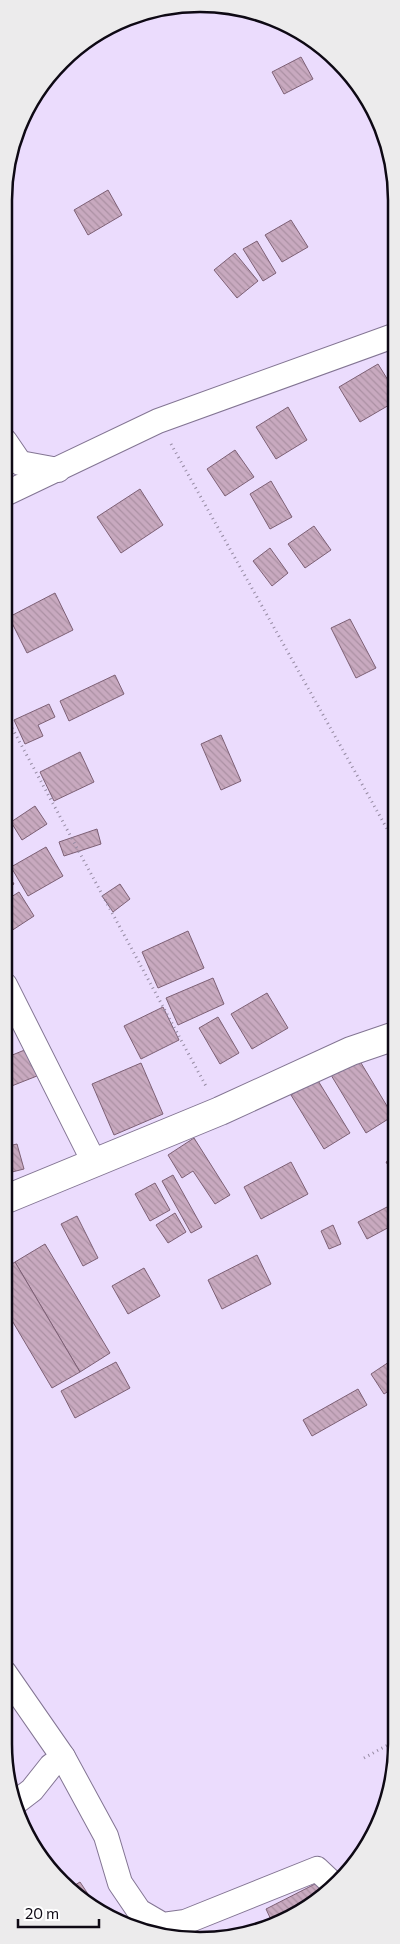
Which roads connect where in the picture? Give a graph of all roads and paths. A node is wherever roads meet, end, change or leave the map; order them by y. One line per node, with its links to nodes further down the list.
1 (388, 338): 2 (street)
2 (158, 421): 4 (street); 7 (path)
3 (12, 451): 4 (street)
4 (58, 470): 5 (street)
5 (12, 491)
6 (12, 729): 10 (path)
7 (388, 831)
8 (12, 1001): 11 (street)
9 (388, 1039): 10 (main road)
10 (220, 1111): 11 (main road)
11 (94, 1162): 12 (main road)
12 (12, 1197)
13 (12, 1683): 15 (street)
14 (388, 1745): 16 (path)
15 (64, 1757): 17 (street); 18 (street)
16 (364, 1758)
17 (21, 1799)
18 (329, 1880)

